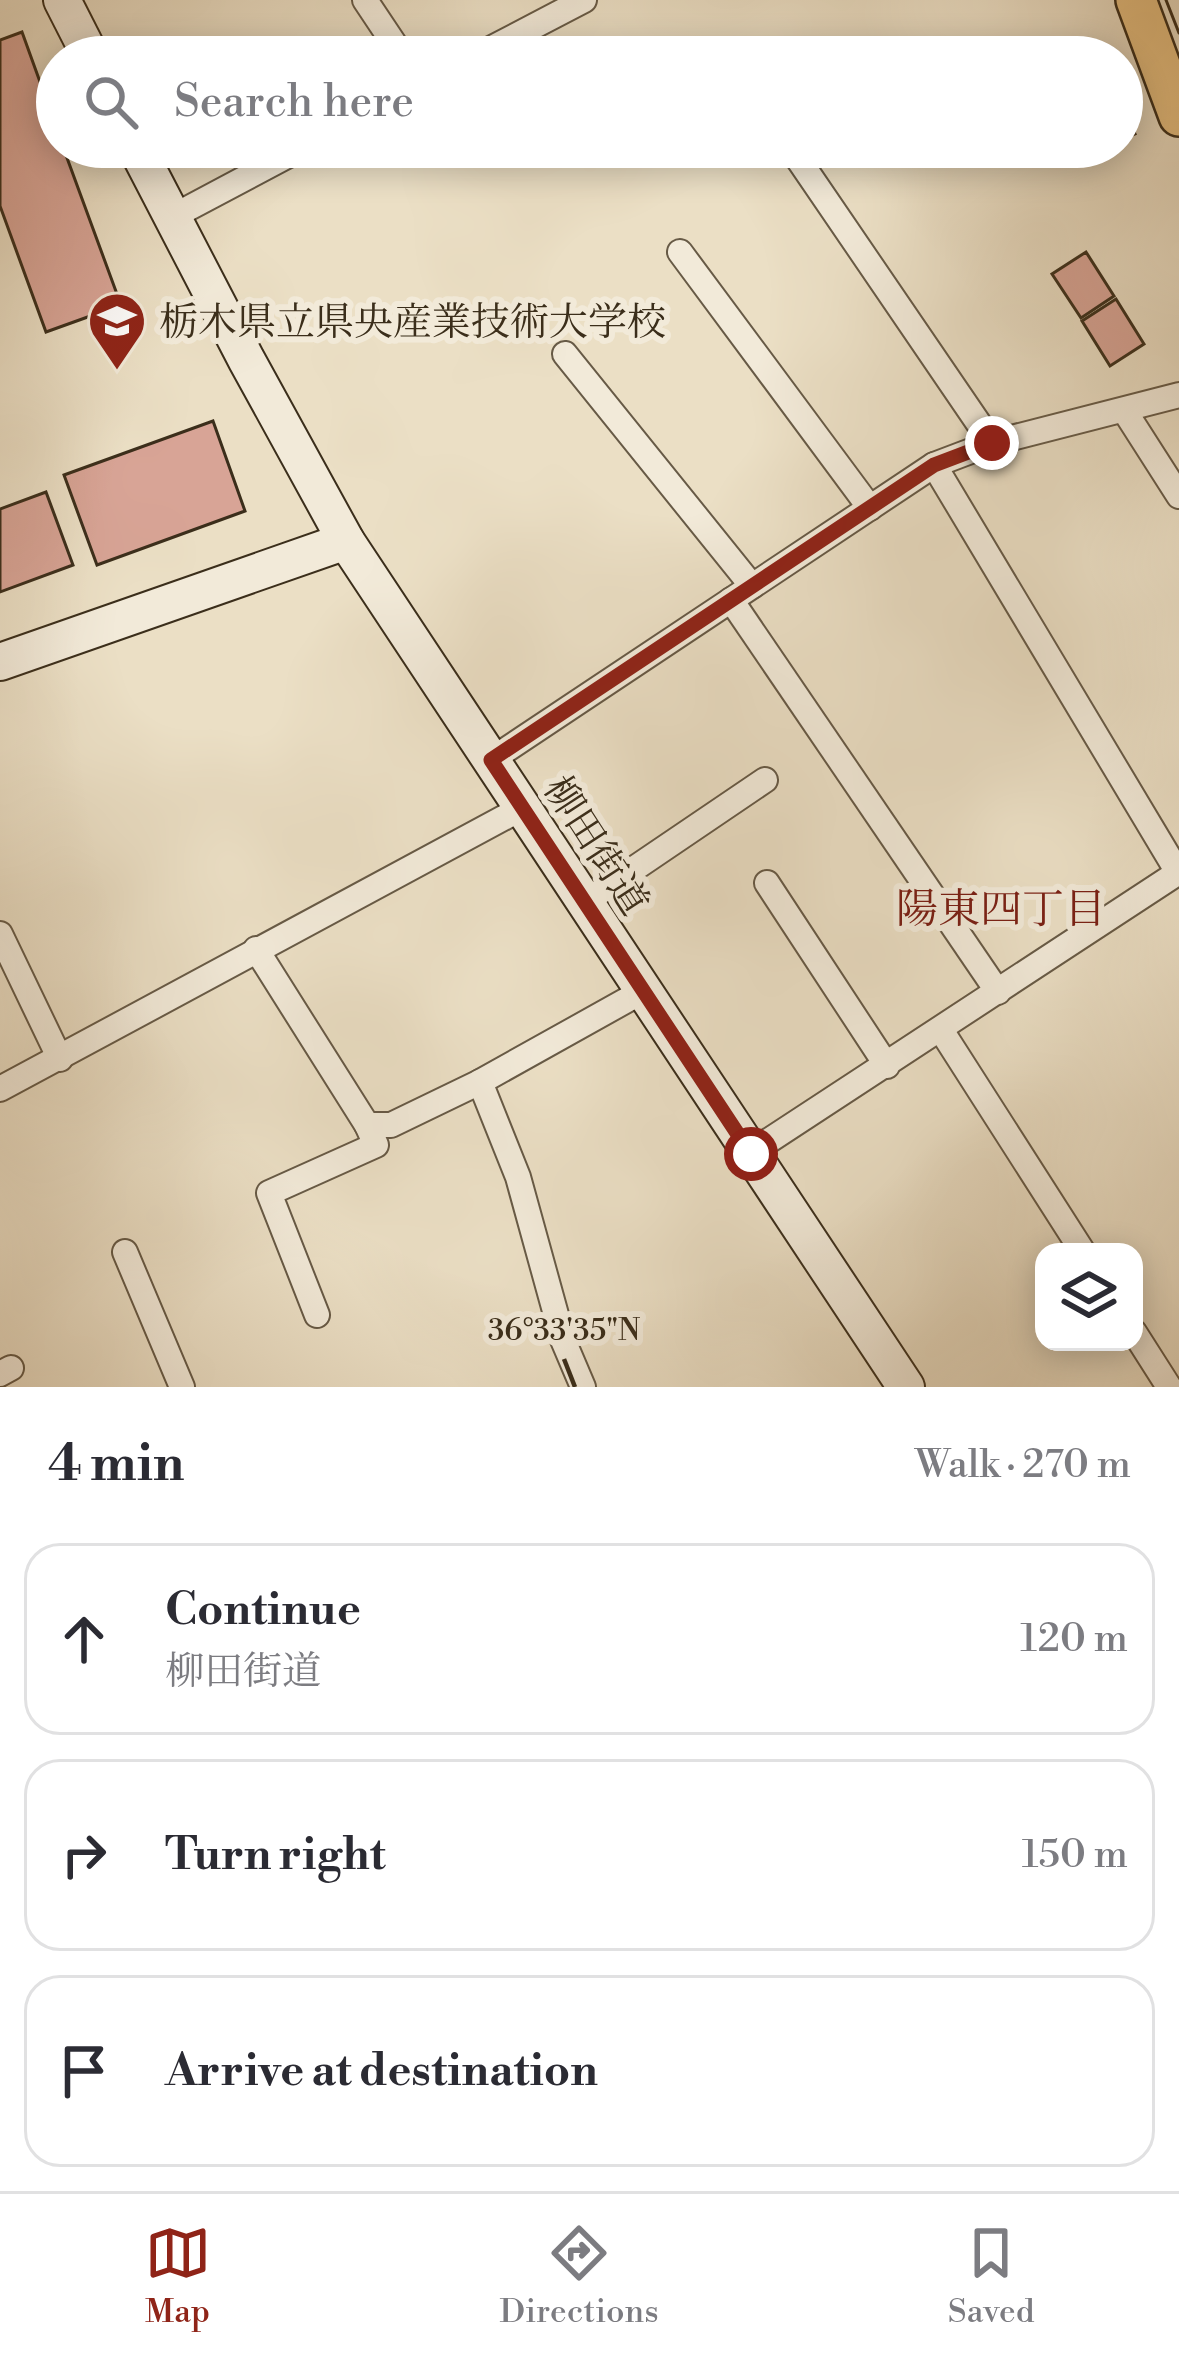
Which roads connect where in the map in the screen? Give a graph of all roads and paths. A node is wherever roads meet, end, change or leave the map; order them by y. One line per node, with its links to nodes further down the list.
1 (62, 0): 5 (street)
2 (365, 0): 6 (street)
3 (584, 0): 7 (street)
4 (1136, 0): 8 (main road)
5 (80, 36)
6 (389, 36)
7 (515, 36)
8 (1179, 116)
9 (147, 168): 12 (street, 柳田街道)
10 (264, 168): 12 (street)
11 (804, 168): 17 (street)
12 (172, 217): 21 (street, 柳田街道)
13 (680, 252): 20 (street)
14 (565, 354): 22 (street)
15 (1179, 395): 16 (street)
16 (1124, 410): 17 (street); 19 (street)
17 (992, 443): 18 (street)
18 (934, 465): 20 (street); 27 (street)
19 (1179, 496)
20 (870, 508): 22 (street)
21 (346, 541): 23 (street); 24 (street, 柳田街道)
22 (742, 593): 24 (street); 33 (street)
23 (0, 662)
24 (491, 760): 26 (street, 柳田街道)
25 (765, 781): 29 (street)
26 (522, 808): 29 (street, 柳田街道); 31 (street)
27 (1179, 873): 33 (street)
28 (767, 883): 36 (street)
29 (584, 902): 32 (street, 柳田街道)
30 (0, 934): 35 (street)
31 (256, 949): 35 (street); 39 (street)
32 (643, 991): 37 (street); 40 (street, 柳田街道)
33 (998, 992): 34 (street)
34 (940, 1030): 36 (street); 41 (street)
35 (60, 1059): 38 (street)
36 (886, 1066): 40 (street)
37 (480, 1082): 39 (street); 46 (street)
38 (0, 1089)
39 (367, 1125): 43 (street)
40 (751, 1154): 47 (street, 柳田街道)
41 (1077, 1243)
42 (125, 1252): 45 (street)
43 (317, 1315)
44 (1143, 1346): 48 (street)
45 (182, 1387)
46 (583, 1387)
47 (906, 1387)
48 (1169, 1387)

